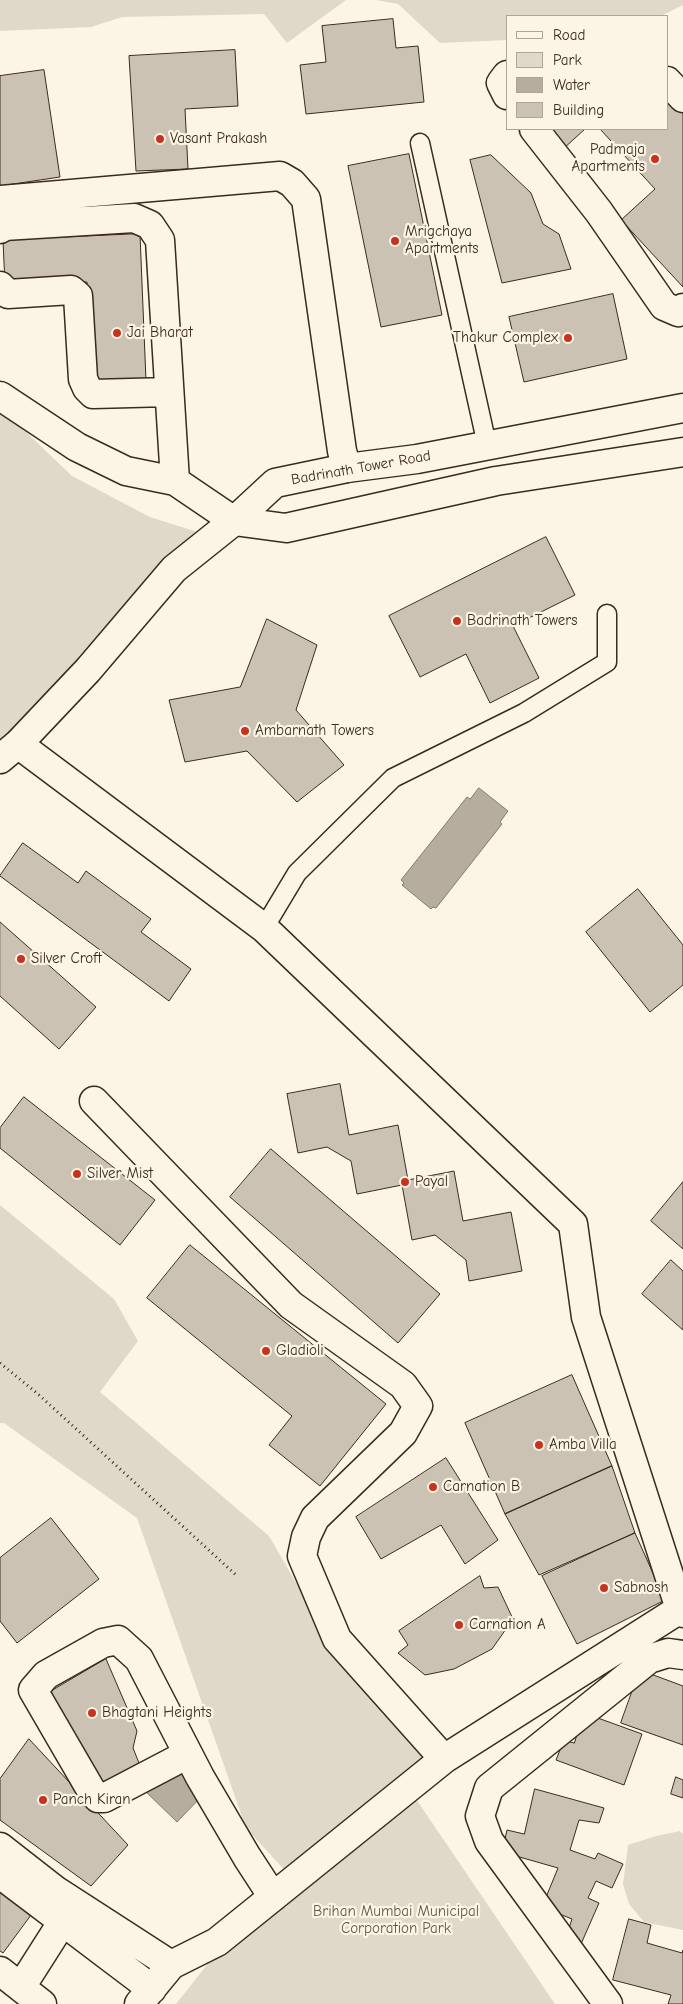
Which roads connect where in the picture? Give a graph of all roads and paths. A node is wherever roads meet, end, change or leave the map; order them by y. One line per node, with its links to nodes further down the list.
1 (506, 76): 3 (street)
2 (668, 82): 4 (street)
3 (506, 93)
4 (683, 98)
5 (535, 130): 10 (street)
6 (420, 144): 14 (lane)
7 (0, 200): 16 (street)
8 (0, 229): 11 (street)
9 (0, 286): 11 (street)
10 (683, 308)
11 (168, 392): 17 (street)
12 (0, 396): 17 (street)
13 (683, 408): 14 (street, Badrinath Tower Road)
14 (487, 445): 16 (street, Badrinath Tower Road)
15 (683, 452): 18 (street)
16 (347, 468): 18 (street, Badrinath Tower Road)
17 (175, 480): 18 (street)
18 (234, 521): 20 (street, Badrinath Tower Road)
19 (607, 614): 21 (lane)
20 (9, 752): 21 (street)
21 (264, 928): 25 (street)
22 (94, 1101): 28 (street)
23 (0, 1363): 24 (path)
24 (236, 1575)
25 (681, 1611): 28 (street)
26 (683, 1655): 37 (street)
27 (188, 1754): 27 (street); 31 (street)
28 (444, 1759): 31 (street)
29 (0, 1847): 33 (street)
30 (0, 1874): 32 (street)
31 (273, 1897): 33 (street)
32 (63, 1921): 34 (street); 35 (street)
33 (171, 1965): 35 (street)
34 (10, 1979): 36 (street)
35 (146, 1996)
36 (42, 2004)
37 (608, 2004)

